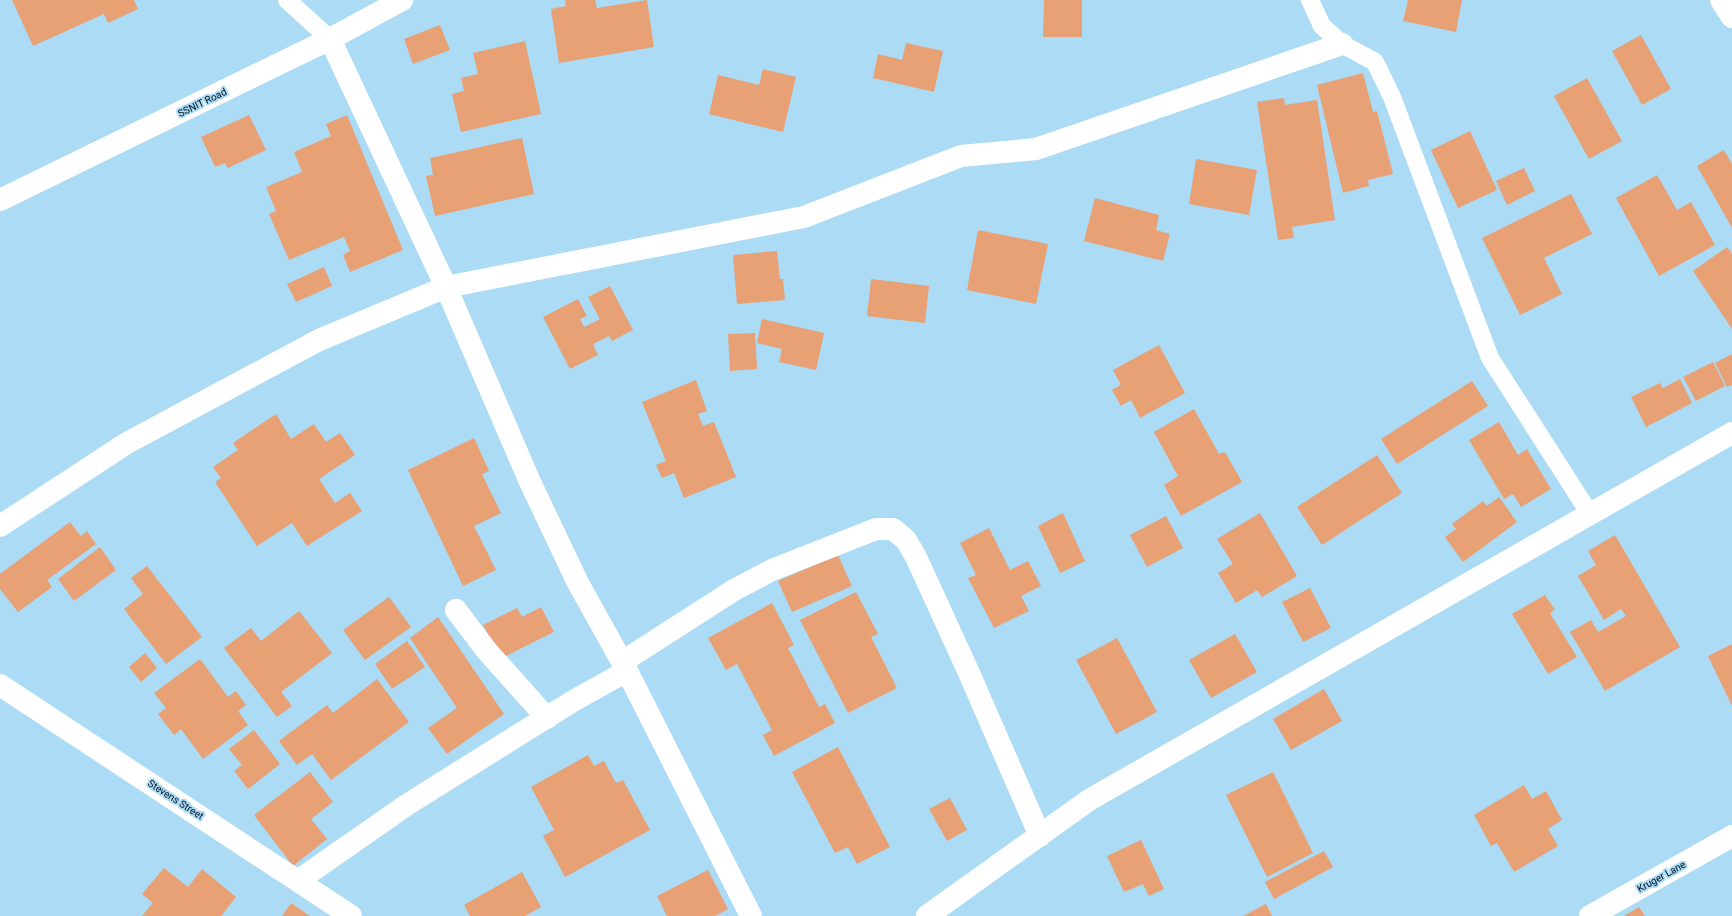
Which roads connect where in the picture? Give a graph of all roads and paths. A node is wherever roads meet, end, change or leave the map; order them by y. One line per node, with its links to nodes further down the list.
1 (287, 0): 6 (lane)
2 (402, 0): 6 (street, SSNIT Road)
3 (1310, 0): 7 (lane)
4 (1721, 0): 5 (street)
5 (1732, 18)
6 (330, 39): 8 (street, SSNIT Road); 9 (street)
7 (1342, 44): 9 (street); 11 (lane)
8 (0, 200)
9 (446, 287): 12 (street); 14 (street)
10 (1732, 433): 11 (street)
11 (1590, 514): 17 (street)
12 (0, 526)
13 (456, 610): 16 (street)
14 (625, 666): 16 (street); 17 (street); 21 (street)
15 (0, 684): 19 (street, Stevens Street)
16 (547, 718): 19 (street)
17 (1040, 836): 22 (street)
18 (1732, 836): 23 (street, Kruger Lane)
19 (299, 880): 20 (street, Stevens Street)
20 (351, 916)
21 (751, 916)
22 (928, 916)
23 (1590, 916)

